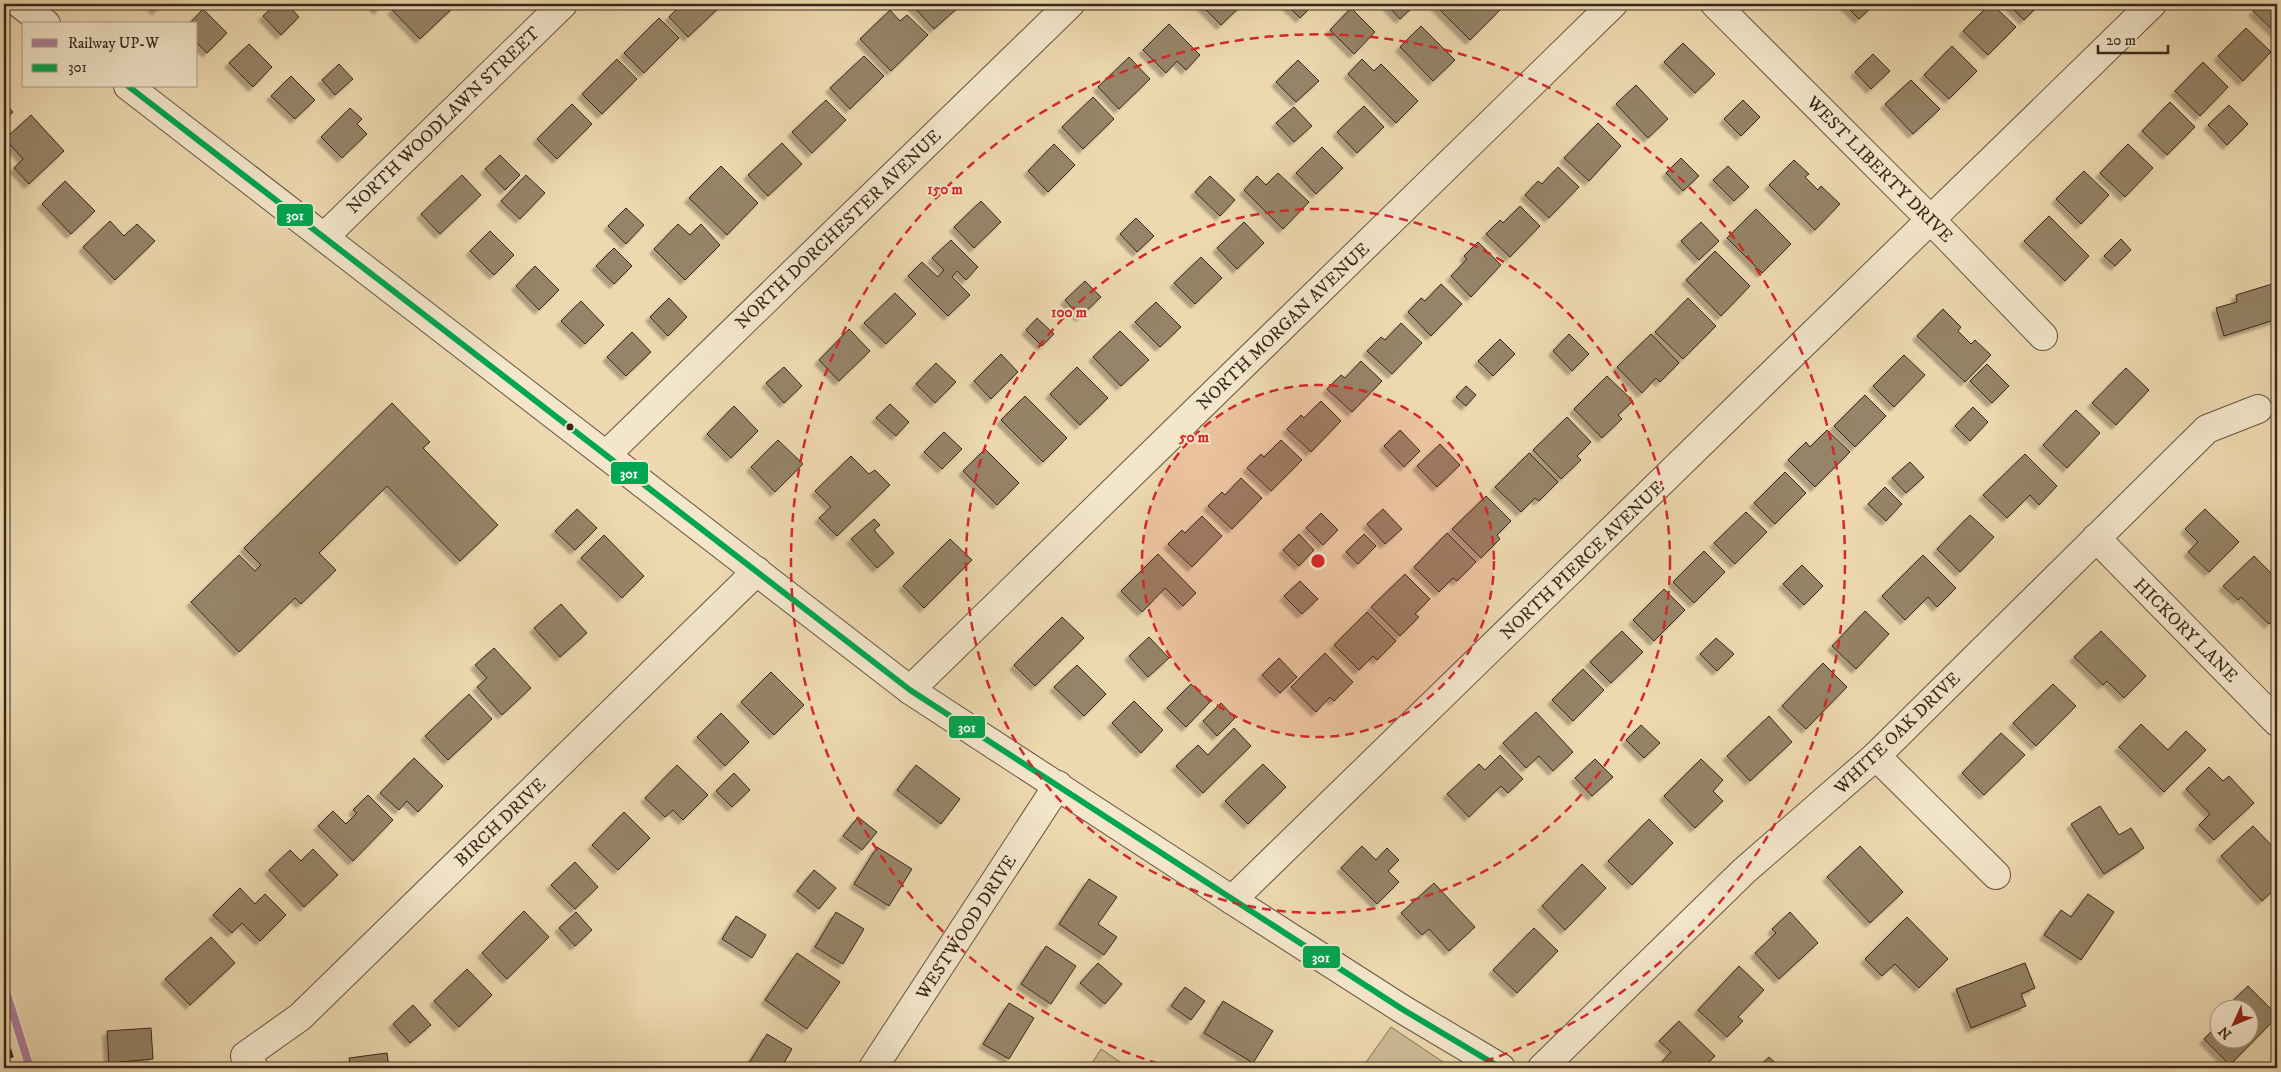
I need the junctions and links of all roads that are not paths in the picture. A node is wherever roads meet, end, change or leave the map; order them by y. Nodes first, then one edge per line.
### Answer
1 (563, 4) edge
2 (1070, 4) edge
3 (1613, 4) edge
4 (1716, 4) edge
5 (2152, 4) edge
6 (131, 88) edge
7 (1931, 220) junction
8 (324, 237) junction
9 (2043, 336) dead end
10 (2258, 410) dead end
11 (606, 455) junction
12 (2096, 538) junction
13 (757, 571) junction
14 (910, 690) junction
15 (2277, 722) edge
16 (1876, 756) junction
17 (1058, 785) junction
18 (1996, 876) dead end
19 (1232, 900) junction
20 (254, 1067) edge
21 (873, 1068) edge
22 (1501, 1068) edge
23 (1542, 1068) edge

1 - 8 street, NORTH WOODLAWN STREET
2 - 11 street, NORTH DORCHESTER AVENUE
3 - 14 street, NORTH MORGAN AVENUE
4 - 7 street, WEST LIBERTY DRIVE
5 - 7 street, NORTH PIERCE AVENUE
6 - 8 street
7 - 9 street, WEST LIBERTY DRIVE
7 - 19 street, NORTH PIERCE AVENUE
8 - 11 street
10 - 12 street, WHITE OAK DRIVE
11 - 13 street
12 - 15 street, HICKORY LANE
12 - 16 street, WHITE OAK DRIVE
13 - 14 street
13 - 20 street, BIRCH DRIVE
14 - 17 street
16 - 18 street
16 - 23 street, WHITE OAK DRIVE
17 - 19 street
17 - 21 street, WESTWOOD DRIVE
19 - 22 street

